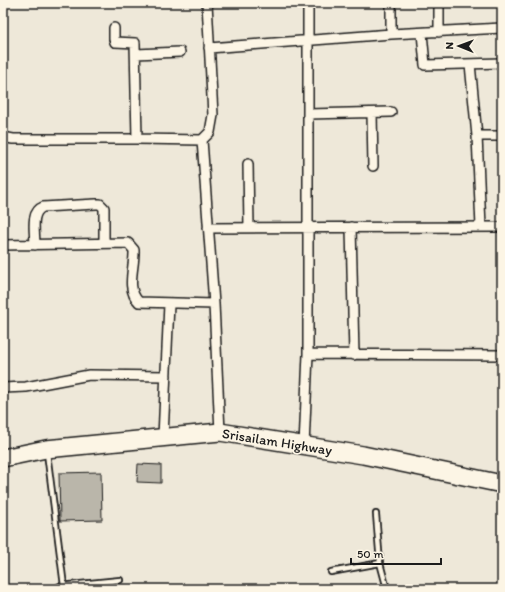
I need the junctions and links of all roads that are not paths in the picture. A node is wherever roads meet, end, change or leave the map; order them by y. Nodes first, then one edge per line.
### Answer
1 (207, 3) edge
2 (308, 3) edge
3 (391, 3) edge
4 (439, 3) edge
5 (114, 28) dead end
6 (502, 28) edge
7 (439, 32) junction
8 (422, 33) junction
9 (390, 34) junction
10 (308, 41) junction
11 (210, 48) junction
12 (180, 52) dead end
13 (136, 54) junction
14 (502, 63) edge
15 (470, 64) junction
16 (391, 112) dead end
17 (372, 113) junction
18 (308, 114) junction
19 (477, 136) junction
20 (502, 136) edge
21 (3, 137) edge
22 (137, 139) junction
23 (202, 140) junction
24 (248, 164) dead end
25 (373, 166) dead end
26 (307, 227) junction
27 (351, 227) junction
28 (481, 227) junction
29 (502, 227) edge
30 (208, 228) junction
31 (249, 228) junction
32 (104, 243) junction
33 (35, 244) junction
34 (3, 245) edge
35 (169, 304) junction
36 (214, 304) junction
37 (308, 354) junction
38 (502, 355) edge
39 (354, 356) junction
40 (166, 376) junction
41 (3, 388) edge
42 (220, 432) junction
43 (162, 437) junction
44 (304, 446) junction
45 (46, 449) junction
46 (3, 458) edge
47 (502, 484) edge
48 (376, 514) dead end
49 (380, 563) junction
50 (332, 572) dead end
51 (120, 580) dead end
52 (64, 586) junction
53 (55, 589) edge
54 (387, 589) edge

1 - 11 street
2 - 10 street
3 - 9 street
4 - 7 street
5 - 13 street
6 - 7 street
7 - 8 street
8 - 9 street
8 - 15 street
9 - 10 street
10 - 11 street
10 - 18 street
11 - 23 street
12 - 13 street
13 - 22 street
14 - 15 street
15 - 19 street
16 - 17 street
17 - 18 street
17 - 25 street
18 - 26 street
19 - 20 street
19 - 28 street
21 - 22 street
22 - 23 street
23 - 30 street
24 - 31 street
26 - 27 street
26 - 31 street
26 - 37 street
27 - 28 street
27 - 39 street
28 - 29 street
30 - 31 street
30 - 36 street
32 - 33 street
32 - 33 street
32 - 35 street
33 - 34 street
35 - 36 street
35 - 40 street
36 - 42 street
37 - 39 street
37 - 44 street
38 - 39 street
40 - 41 street
40 - 43 street
42 - 43 highway, Srisailam Highway
42 - 44 highway, Srisailam Highway
43 - 45 highway, Srisailam Highway
44 - 47 highway, Srisailam Highway
45 - 46 highway, Srisailam Highway
45 - 52 lane
48 - 49 lane
49 - 50 lane
49 - 54 lane
51 - 52 lane
52 - 53 lane

